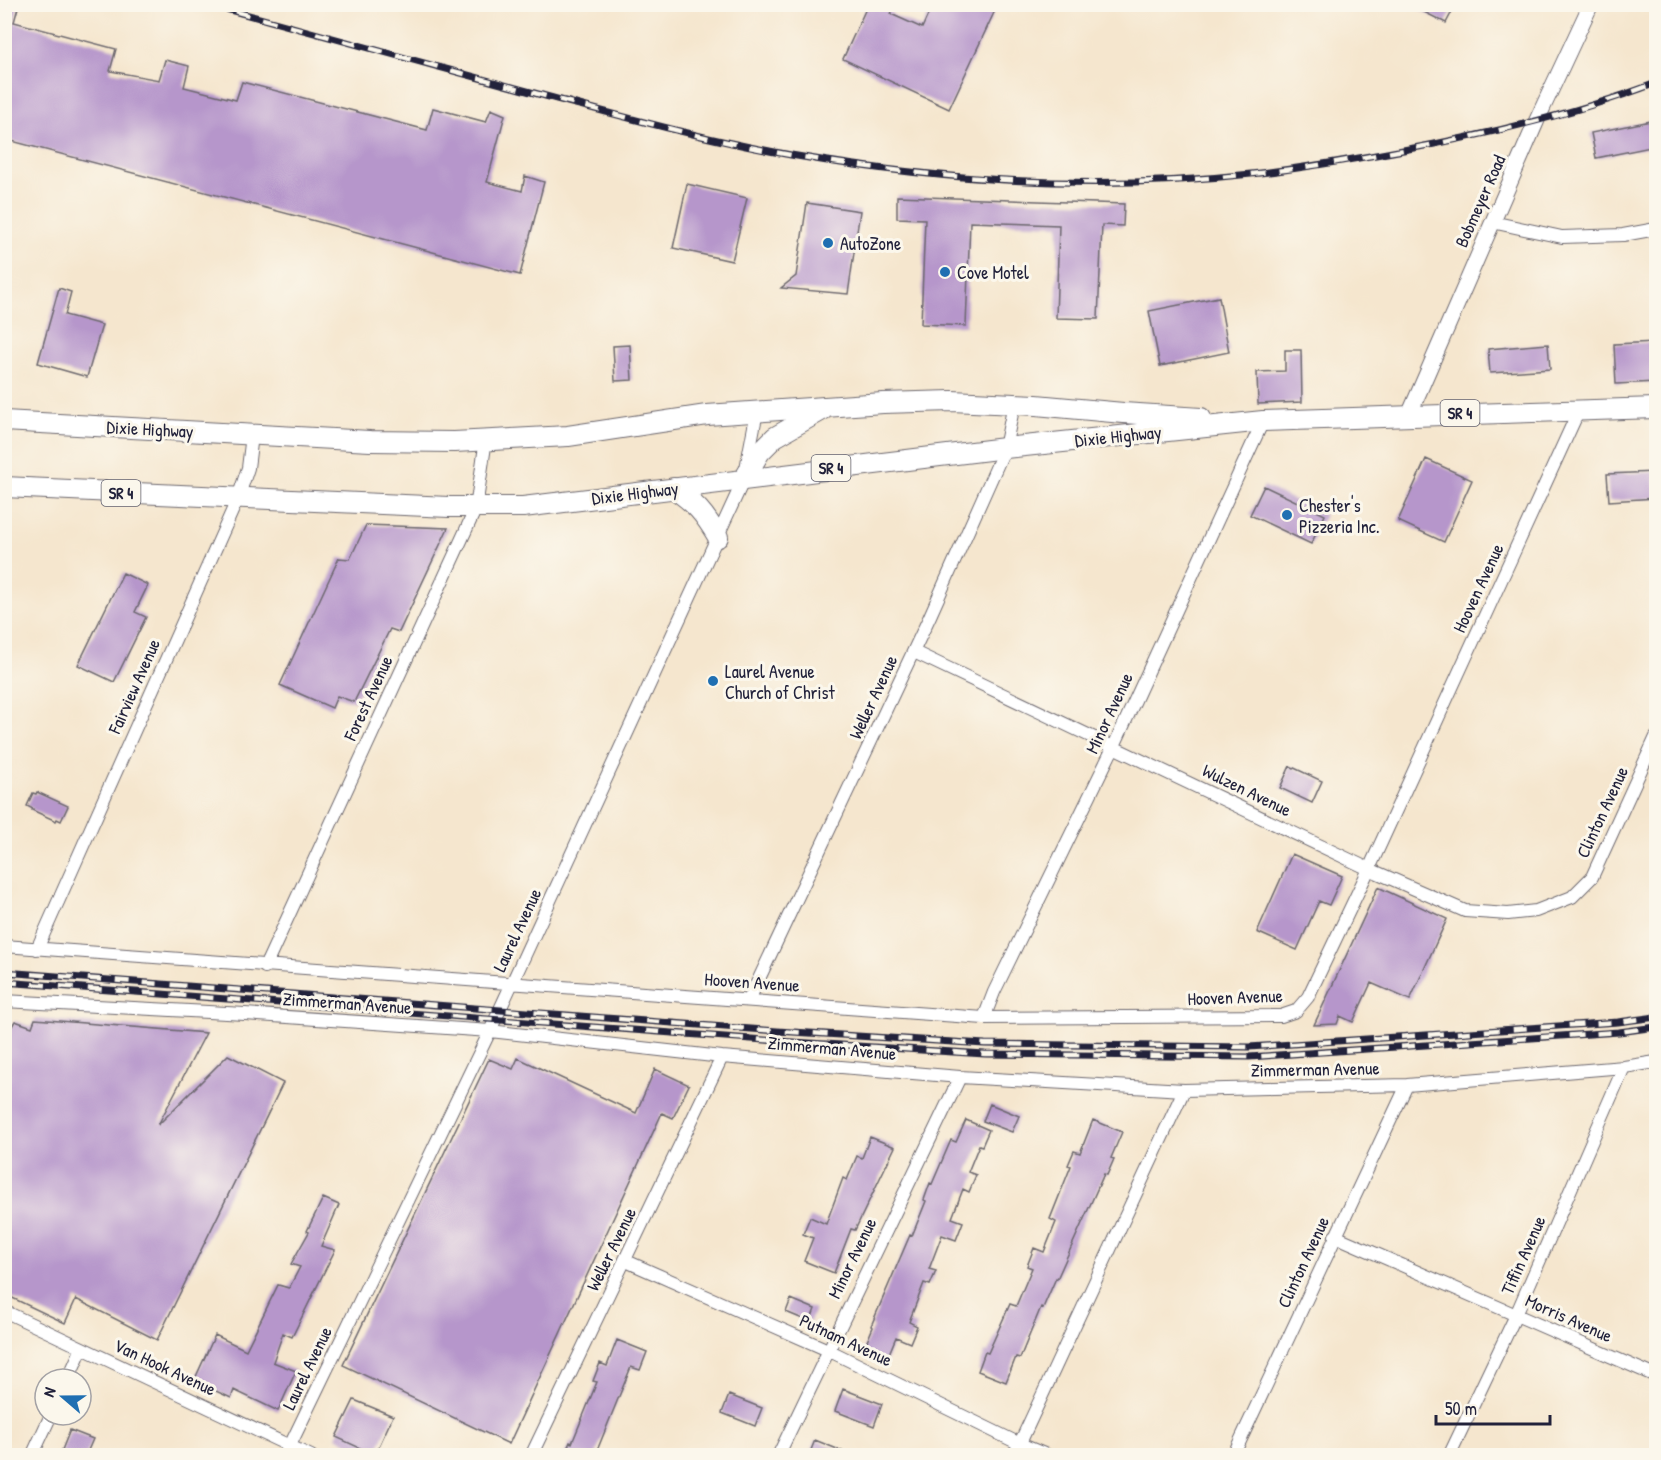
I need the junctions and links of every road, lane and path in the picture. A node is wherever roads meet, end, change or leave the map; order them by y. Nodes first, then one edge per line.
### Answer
1 (1591, 4) edge
2 (1492, 222) junction
3 (1656, 229) edge
4 (1014, 404) junction
5 (827, 407) junction
6 (1656, 408) edge
7 (1579, 410) junction
8 (756, 411) junction
9 (1409, 415) junction
10 (4, 421) edge
11 (1263, 421) junction
12 (252, 435) junction
13 (486, 439) junction
14 (1005, 447) junction
15 (744, 478) junction
16 (4, 488) edge
17 (673, 488) junction
18 (238, 498) junction
19 (476, 508) junction
20 (718, 537) junction
21 (914, 652) junction
22 (1656, 737) edge
23 (1114, 746) junction
24 (1369, 869) junction
25 (1572, 897) joint
26 (4, 946) edge
27 (37, 949) junction
28 (265, 966) junction
29 (512, 984) junction
30 (749, 1000) junction
31 (4, 1001) edge
32 (984, 1018) junction
33 (490, 1031) junction
34 (722, 1056) junction
35 (1656, 1062) edge
36 (1624, 1067) junction
37 (960, 1077) junction
38 (1407, 1085) junction
39 (1184, 1090) junction
40 (1335, 1236) junction
41 (626, 1261) junction
42 (4, 1311) edge
43 (1516, 1315) junction
44 (82, 1348) junction
45 (828, 1350) junction
46 (73, 1367) edge
47 (1656, 1376) edge
48 (45, 1427) edge
49 (1017, 1450) edge
50 (288, 1451) edge
51 (32, 1455) edge
52 (311, 1455) edge
53 (531, 1455) edge
54 (778, 1455) edge
55 (1049, 1455) edge
56 (1233, 1455) edge
57 (1449, 1455) edge

1 - 2 street, Bobmeyer Road
2 - 3 street
2 - 9 street, Bobmeyer Road
4 - 5 main road, Dixie Highway / SR 4
4 - 11 main road, Dixie Highway / SR 4
4 - 14 street, Weller Avenue
5 - 8 main road, Dixie Highway / SR 4
5 - 15 main road
6 - 7 main road, Dixie Highway / SR 4
7 - 9 main road, Dixie Highway / SR 4
7 - 24 street, Hooven Avenue
8 - 13 main road, Dixie Highway / SR 4
8 - 15 street, Laurel Avenue
9 - 11 main road, Dixie Highway / SR 4
10 - 12 main road, Dixie Highway / SR 4
11 - 14 main road, Dixie Highway / SR 4
11 - 23 street, Minor Avenue
12 - 13 main road, Dixie Highway / SR 4
12 - 18 street, Fairview Avenue
13 - 19 street, Forest Avenue
14 - 15 main road, Dixie Highway / SR 4
14 - 21 street, Weller Avenue
15 - 17 main road, Dixie Highway / SR 4
15 - 20 street, Laurel Avenue
16 - 18 main road, Dixie Highway / SR 4
17 - 19 main road, Dixie Highway / SR 4
17 - 20 main road
18 - 19 main road, Dixie Highway / SR 4
18 - 27 street, Fairview Avenue
19 - 28 street, Forest Avenue
20 - 29 street, Laurel Avenue
21 - 23 street, Wulzen Avenue
21 - 30 street, Weller Avenue
22 - 25 street, Clinton Avenue
23 - 24 street, Wulzen Avenue
23 - 32 street, Minor Avenue
24 - 25 street, Wulzen Avenue
24 - 32 street, Hooven Avenue
26 - 27 street, Zimmerman Avenue
27 - 28 street, Zimmerman Avenue
28 - 29 street, Zimmerman Avenue
29 - 30 street, Hooven Avenue
29 - 33 street, Laurel Avenue
30 - 32 street, Hooven Avenue
31 - 33 street, Zimmerman Avenue
33 - 34 street, Zimmerman Avenue
33 - 50 street, Laurel Avenue
34 - 37 street, Zimmerman Avenue
34 - 41 street, Weller Avenue
35 - 36 street, Zimmerman Avenue
36 - 38 street, Zimmerman Avenue
36 - 43 street, Tiffin Avenue
37 - 39 street, Zimmerman Avenue
37 - 45 street, Minor Avenue
38 - 39 street, Zimmerman Avenue
38 - 40 street, Clinton Avenue
39 - 49 street
40 - 43 street, Morris Avenue
40 - 56 street, Clinton Avenue
41 - 45 street, Putnam Avenue
41 - 53 street, Weller Avenue
42 - 44 street, Van Hook Avenue
43 - 47 street, Morris Avenue
43 - 57 street, Tiffin Avenue
44 - 46 street
44 - 50 street, Van Hook Avenue
45 - 49 street, Putnam Avenue
45 - 54 street, Minor Avenue
48 - 51 street
49 - 55 street, Putnam Avenue
50 - 52 street, Van Hook Avenue

